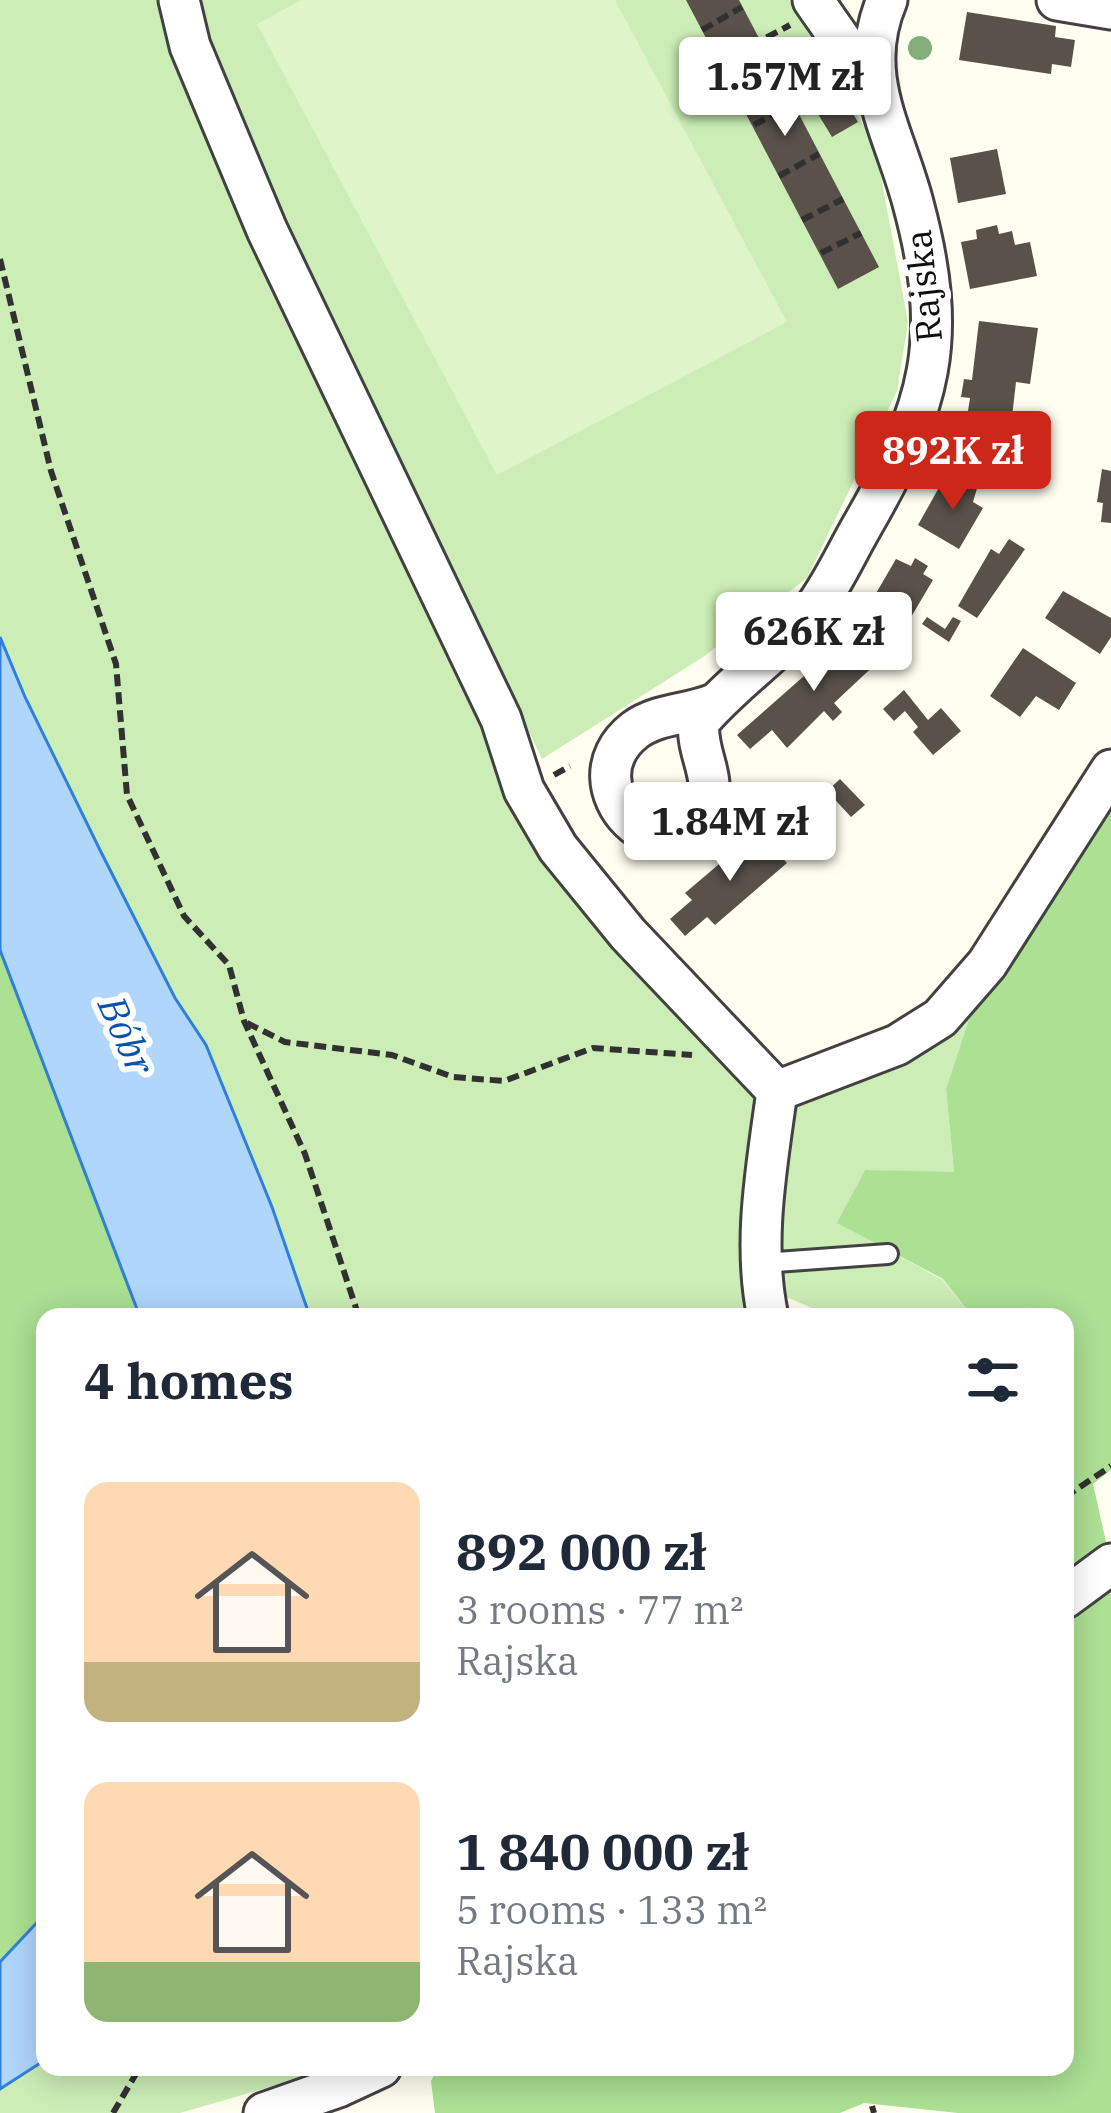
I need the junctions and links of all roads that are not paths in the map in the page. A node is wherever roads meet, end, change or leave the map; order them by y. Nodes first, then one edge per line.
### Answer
1 (179, 0) edge
2 (813, 0) edge
3 (887, 0) edge
4 (1058, 0) edge
5 (1111, 9) edge
6 (875, 90) junction
7 (714, 704) dead end
8 (1111, 770) edge
9 (777, 1091) junction
10 (888, 1254) dead end
11 (762, 1263) junction
12 (767, 1308) edge
13 (1111, 1564) edge
14 (1074, 1591) edge
15 (362, 2076) edge
16 (263, 2113) edge

1 - 9 street
2 - 6 street, Rajska
3 - 6 street, Rajska
4 - 5 street
6 - 7 street, Rajska
8 - 9 street
9 - 11 street
10 - 11 lane
11 - 12 street
13 - 14 street
15 - 16 street

